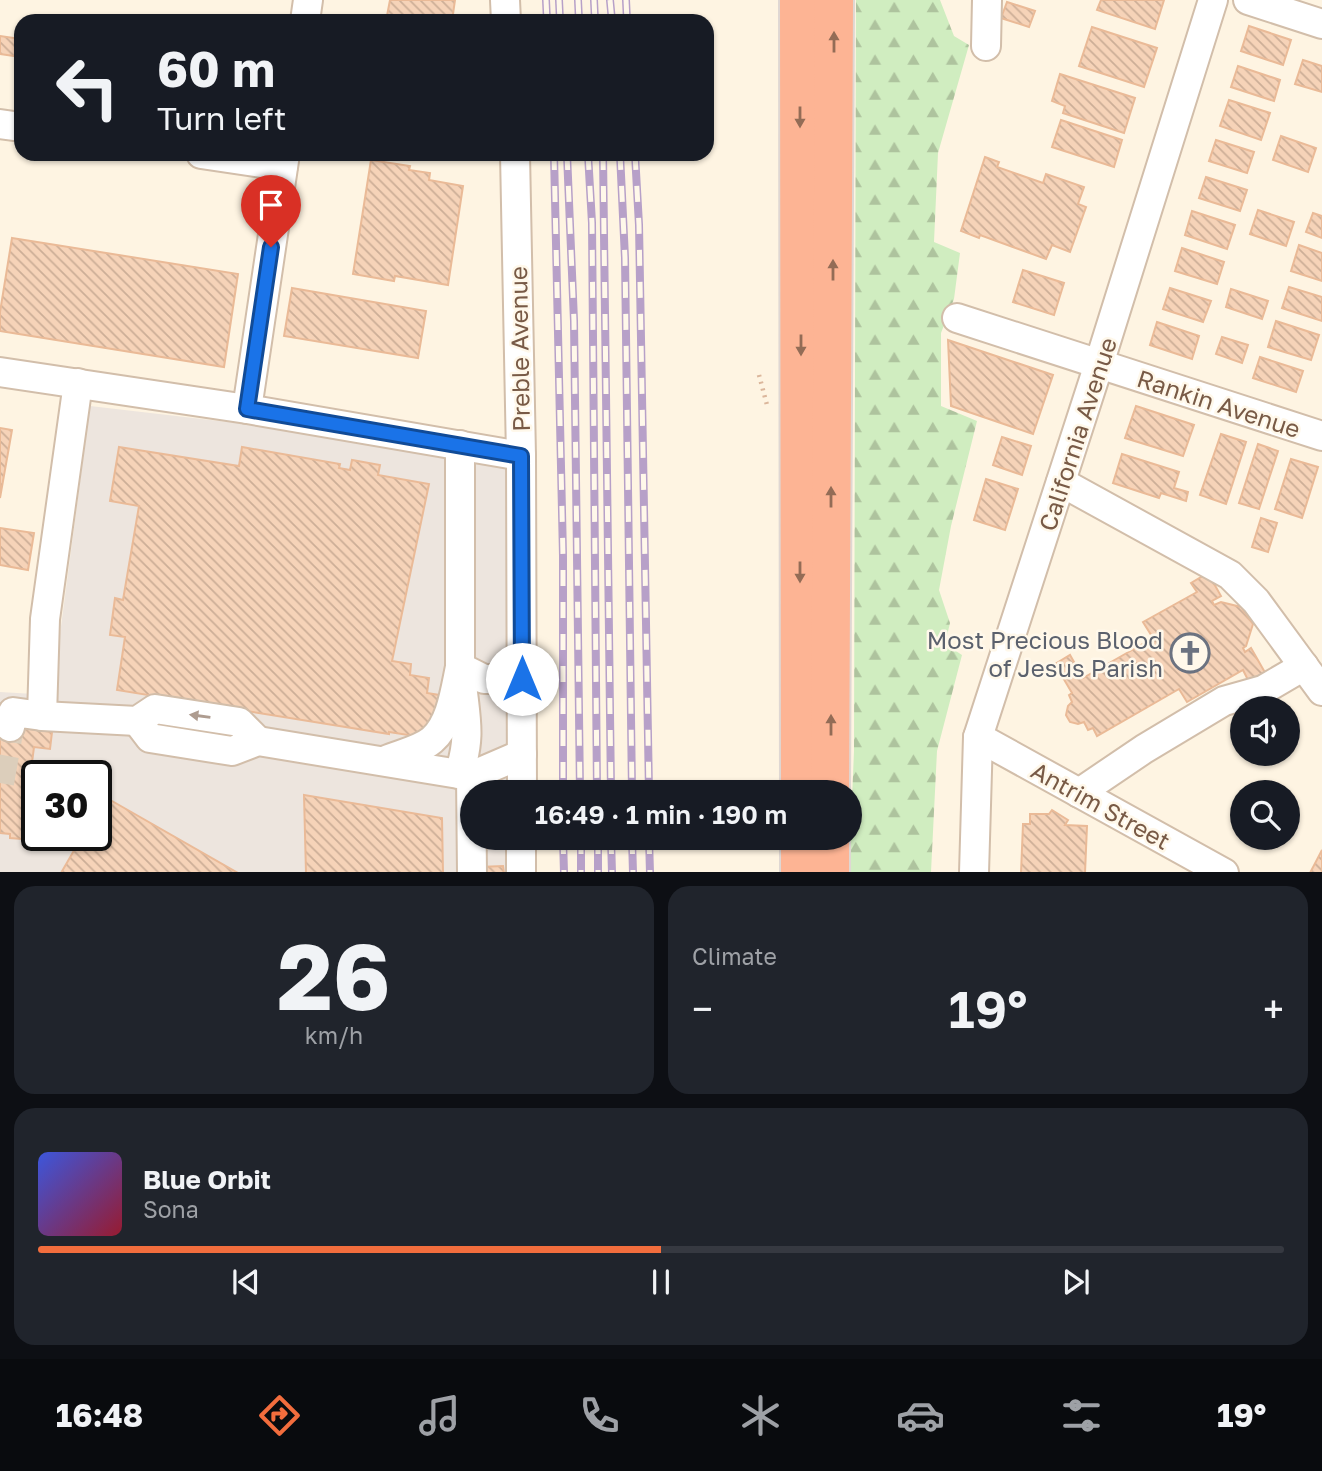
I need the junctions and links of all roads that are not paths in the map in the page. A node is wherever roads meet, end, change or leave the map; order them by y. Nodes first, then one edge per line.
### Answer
1 (799, 0) edge
2 (834, 0) edge
3 (987, 0) edge
4 (1213, 0) edge
5 (1248, 0) edge
6 (1322, 24) edge
7 (986, 46) dead end
8 (284, 161) edge
9 (514, 161) edge
10 (957, 318) dead end
11 (1099, 364) junction
12 (0, 372) edge
13 (78, 383) junction
14 (247, 409) junction
15 (1320, 427) edge
16 (460, 445) junction
17 (521, 456) junction
18 (1061, 482) junction
19 (1304, 666) junction
20 (460, 667) junction
21 (522, 679) junction
22 (1322, 691) edge
23 (42, 716) junction
24 (10, 727) dead end
25 (978, 737) junction
26 (522, 754) junction
27 (382, 761) junction
28 (465, 775) junction
29 (522, 780) edge
30 (800, 780) edge
31 (830, 780) edge
32 (1079, 793) junction
33 (521, 850) edge
34 (800, 850) edge
35 (830, 850) edge
36 (472, 872) edge
37 (521, 872) edge
38 (800, 872) edge
39 (830, 872) edge
40 (974, 872) edge
41 (1222, 872) edge

1 -> 30 highway
31 -> 2 highway
3 - 7 street
4 - 11 street, California Avenue
5 - 6 street
8 - 14 street
9 - 17 street, Preble Avenue
10 - 11 street, Rankin Avenue
11 - 15 street, Rankin Avenue
11 - 18 street, California Avenue
12 - 13 street
13 - 14 street
13 - 23 street
14 - 16 street
16 - 17 street
16 - 20 street
17 - 21 street, Preble Avenue
18 - 19 street
18 - 25 street, California Avenue
19 - 22 street
19 - 32 street
20 - 21 street
20 - 27 street
20 - 28 street
21 - 26 street, Preble Avenue
23 - 24 street
23 - 27 street
25 - 32 street, Antrim Street
25 - 40 street, California Avenue
26 - 28 street
26 - 29 street, Preble Avenue
27 - 28 street
28 - 36 street
32 - 41 street, Antrim Street
33 - 37 street
34 - 38 highway
35 - 39 highway

